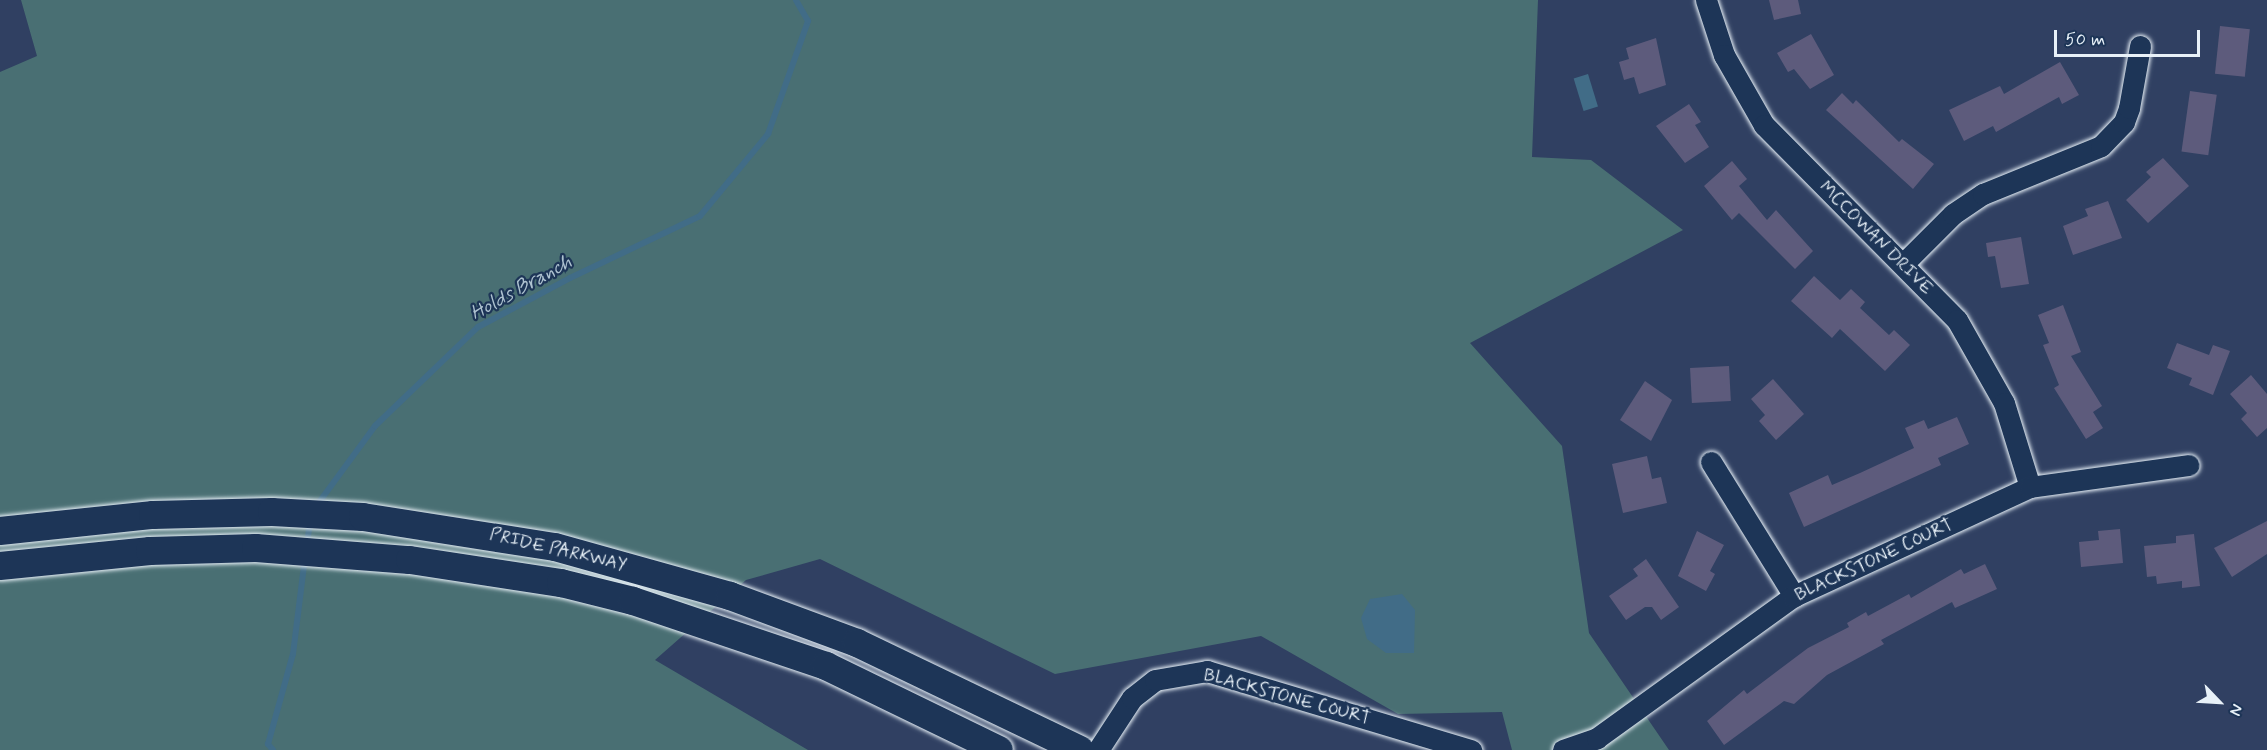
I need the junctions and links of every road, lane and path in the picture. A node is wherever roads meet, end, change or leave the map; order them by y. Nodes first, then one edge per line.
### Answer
1 (1706, 0) edge
2 (2140, 46) dead end
3 (1904, 263) junction
4 (1712, 462) dead end
5 (2188, 465) dead end
6 (2030, 487) junction
7 (0, 531) edge
8 (0, 566) edge
9 (1794, 596) junction
10 (999, 750) edge
11 (1080, 750) edge
12 (1098, 750) edge
13 (1471, 750) edge
14 (1563, 750) edge

1 - 3 street, MCCOWAN DRIVE
2 - 3 street
3 - 6 street, MCCOWAN DRIVE
4 - 9 street
5 - 6 street, BLACKSTONE COURT
6 - 9 street, BLACKSTONE COURT
7 - 11 main road, PRIDE PARKWAY
8 - 10 main road, PRIDE PARKWAY
9 - 14 street, BLACKSTONE COURT
12 - 13 street, BLACKSTONE COURT

